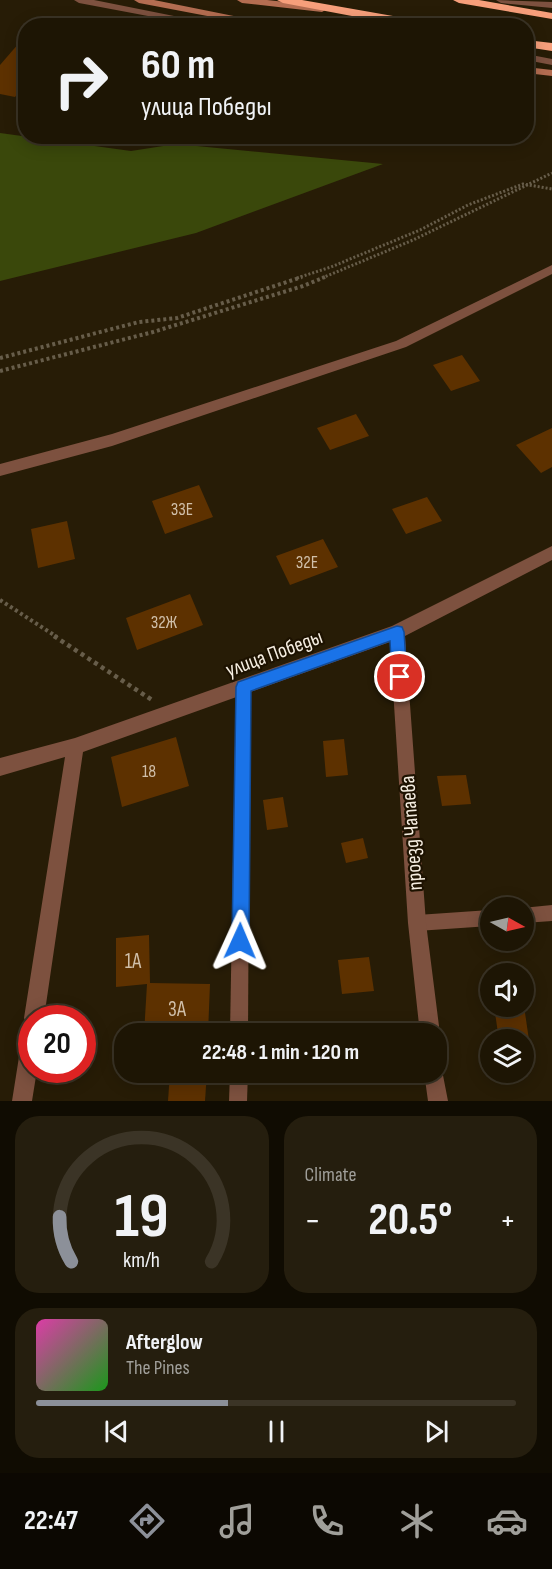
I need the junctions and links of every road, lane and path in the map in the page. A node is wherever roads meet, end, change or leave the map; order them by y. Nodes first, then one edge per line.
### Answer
1 (79, 0) edge
2 (139, 0) edge
3 (242, 0) edge
4 (283, 0) edge
5 (459, 0) edge
6 (501, 0) edge
7 (552, 5) edge
8 (346, 12) junction
9 (552, 16) edge
10 (376, 17) junction
11 (176, 18) edge
12 (235, 18) edge
13 (380, 18) edge
14 (382, 18) edge
15 (534, 44) edge
16 (552, 47) edge
17 (534, 59) edge
18 (552, 62) edge
19 (534, 71) edge
20 (552, 73) edge
21 (552, 174) edge
22 (533, 184) junction
23 (552, 189) edge
24 (552, 268) edge
25 (0, 358) edge
26 (0, 371) edge
27 (0, 470) edge
28 (552, 553) edge
29 (0, 600) edge
30 (397, 632) junction
31 (243, 687) junction
32 (170, 712) junction
33 (75, 746) junction
34 (0, 767) edge
35 (552, 913) edge
36 (534, 914) edge
37 (480, 919) edge
38 (417, 923) junction
39 (36, 1005) edge
40 (239, 1023) edge
41 (429, 1023) edge
42 (25, 1083) edge
43 (239, 1083) edge
44 (436, 1083) edge
45 (22, 1101) edge
46 (238, 1101) edge
47 (438, 1101) edge

1 - 11 street
2 - 12 main road
3 - 8 main road
4 - 8 highway
5 - 9 highway
6 - 7 street
8 - 10 highway
10 - 13 street
10 - 14 highway
15 - 16 highway
17 - 18 street
19 - 20 main road
21 - 22 path
22 - 23 path
22 - 25 path
22 - 26 path
24 - 27 street
28 - 30 street, улица Победы
29 - 32 path
30 - 31 street, улица Победы
30 - 38 street, проезд Чапаева
31 - 32 street, улица Победы
31 - 40 lane
32 - 33 street, улица Победы
33 - 34 street, улица Победы
33 - 39 street
35 - 36 lane
37 - 38 lane
38 - 41 street, проезд Чапаева
42 - 45 street
43 - 46 lane
44 - 47 street

